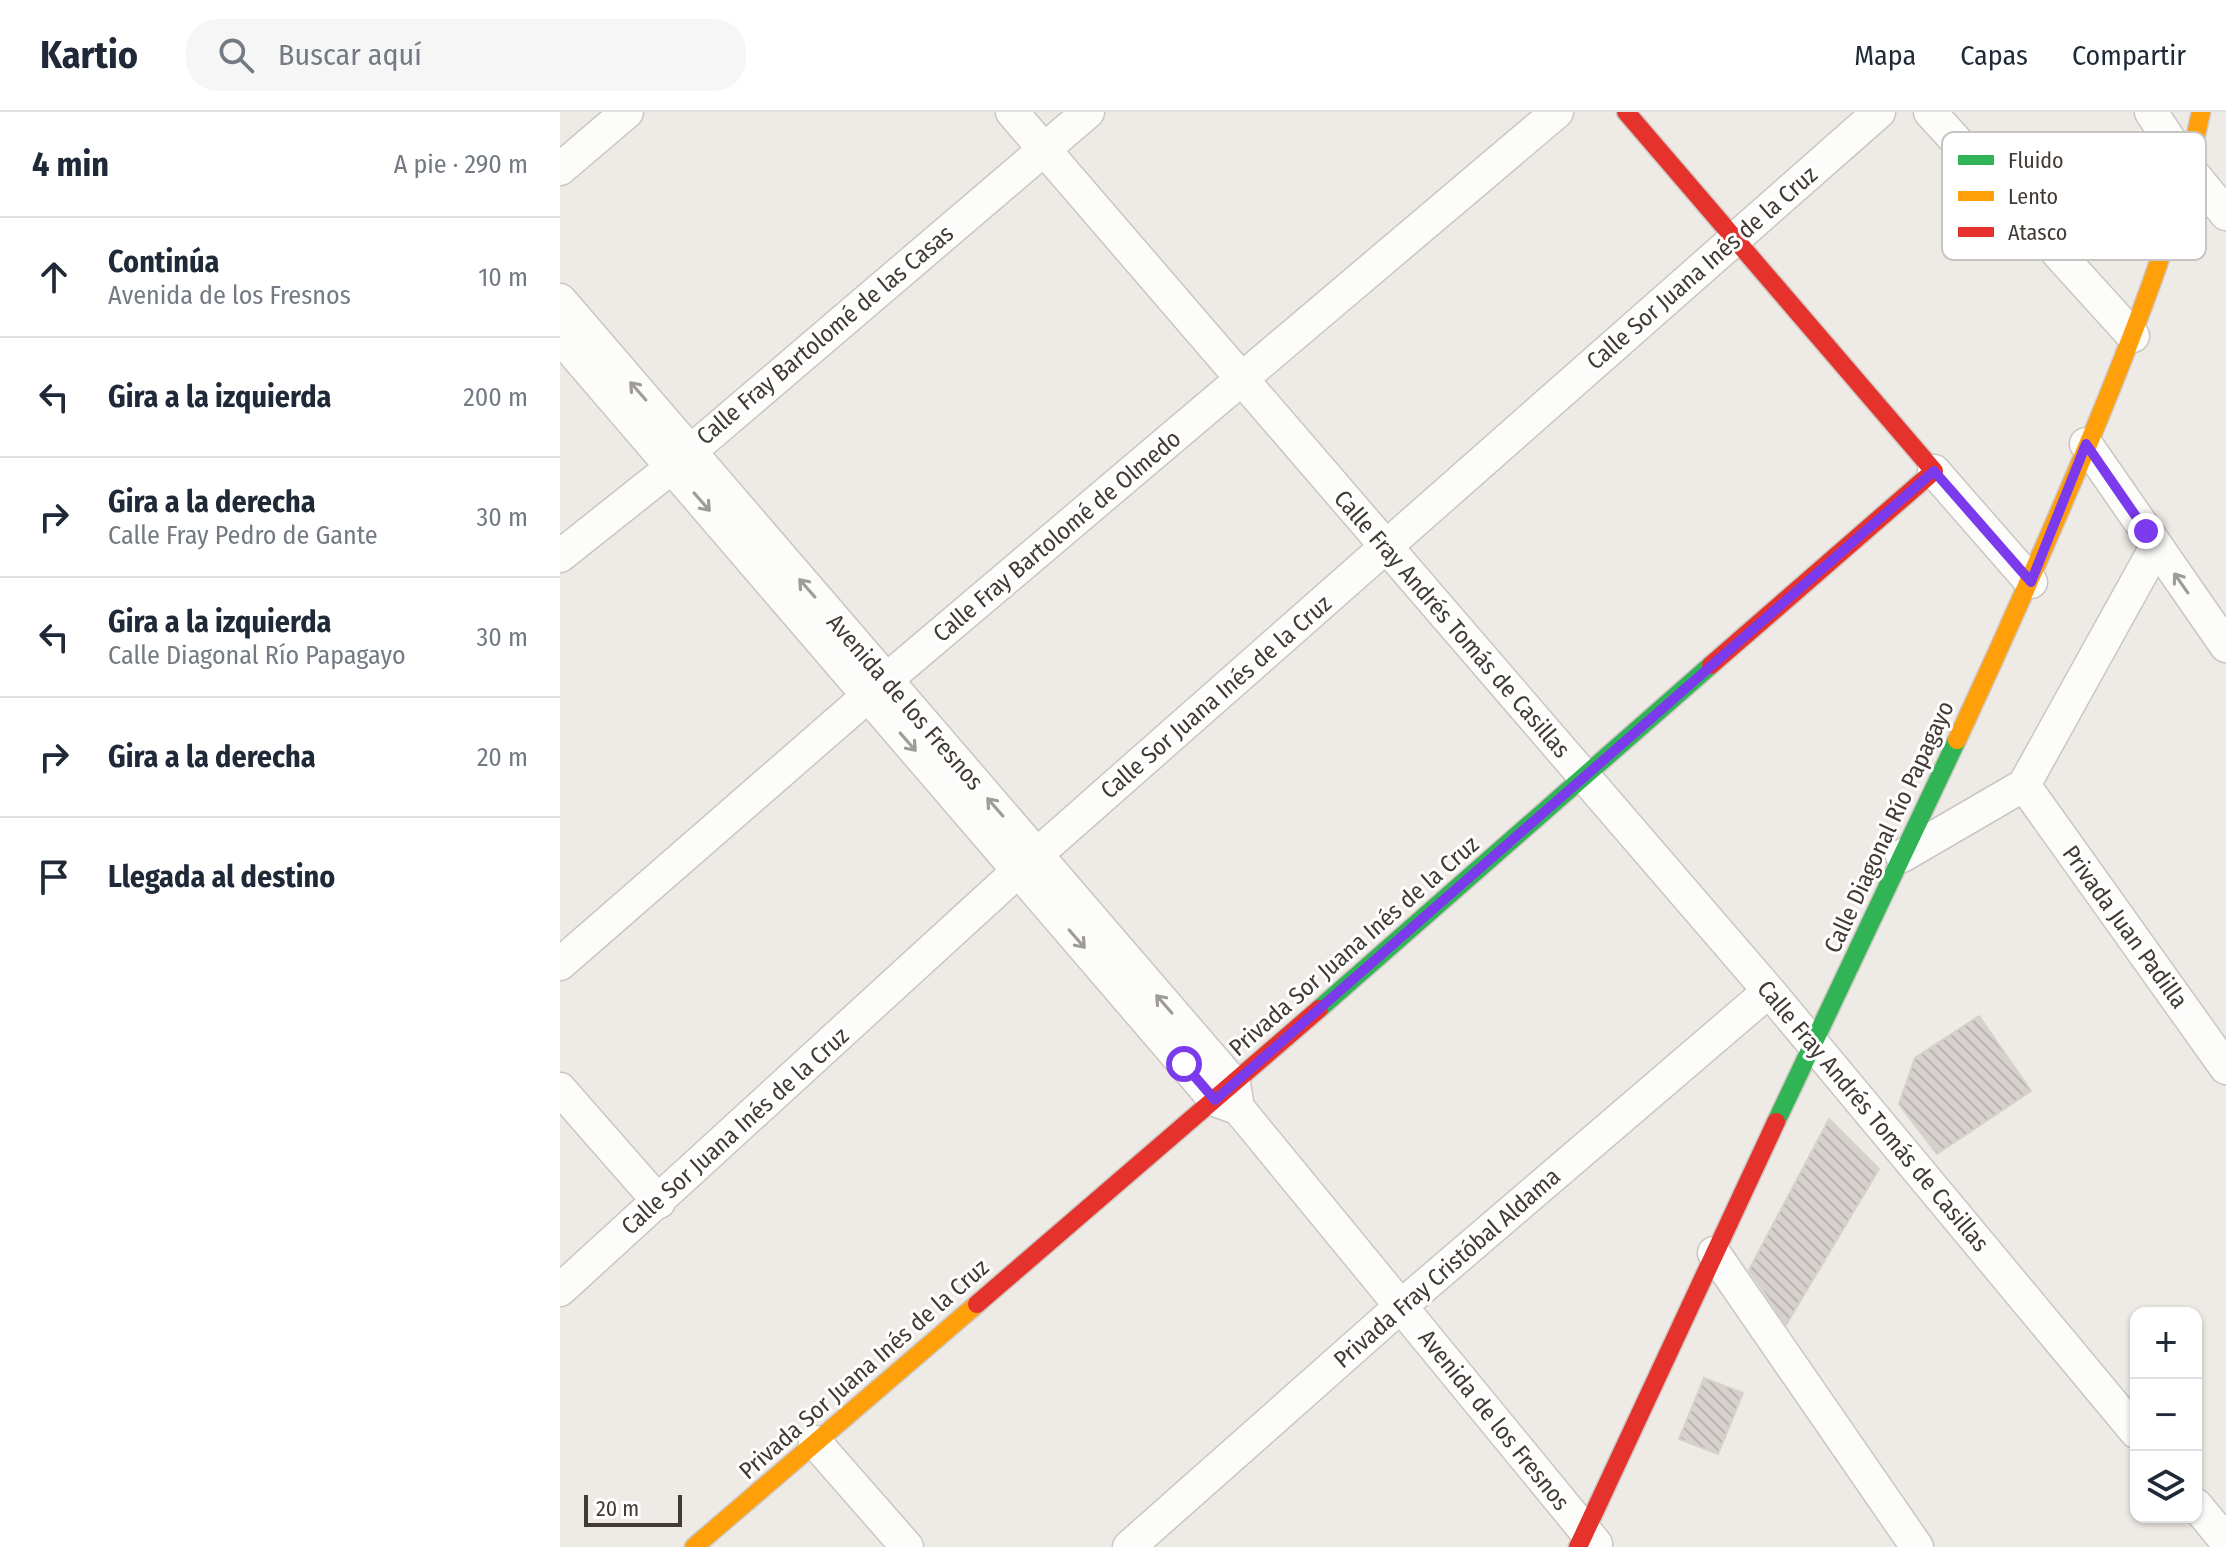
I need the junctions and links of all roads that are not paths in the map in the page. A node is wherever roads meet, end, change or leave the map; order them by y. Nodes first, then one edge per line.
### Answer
1 (627, 112) edge
2 (1012, 112) edge
3 (1088, 112) edge
4 (1557, 112) edge
5 (1626, 112) edge
6 (1879, 112) edge
7 (1930, 112) edge
8 (2151, 112) edge
9 (2201, 112) edge
10 (1948, 132) edge
11 (2164, 132) edge
12 (2197, 132) edge
13 (1044, 150) junction
14 (560, 169) edge
15 (2206, 190) edge
16 (2226, 214) edge
17 (1735, 239) junction
18 (2064, 260) edge
19 (2158, 260) edge
20 (560, 300) edge
21 (2133, 336) junction
22 (560, 337) edge
23 (1242, 379) junction
24 (2086, 444) junction
25 (681, 459) junction
26 (1934, 471) junction
27 (1386, 547) junction
28 (2156, 547) junction
29 (560, 556) edge
30 (2031, 582) junction
31 (2226, 646) edge
32 (877, 688) junction
33 (1583, 776) junction
34 (2024, 785) junction
35 (1902, 856) junction
36 (1027, 863) junction
37 (560, 964) edge
38 (1769, 991) junction
39 (1813, 1044) junction
40 (2226, 1068) edge
41 (560, 1089) edge
42 (1229, 1097) junction
43 (659, 1202) junction
44 (1714, 1253) junction
45 (560, 1290) edge
46 (1401, 1306) junction
47 (2130, 1425) edge
48 (815, 1442) junction
49 (2202, 1512) edge
50 (1587, 1541) edge
51 (2226, 1541) edge
52 (694, 1547) edge
53 (907, 1547) edge
54 (1129, 1547) edge
55 (1917, 1547) edge

1 - 14 street
2 - 13 street, Calle Fray Andrés Tomás de Casillas
3 - 13 street, Calle Fray Bartolomé de las Casas
4 - 23 street, Calle Fray Bartolomé de Olmedo
5 - 17 street
6 - 17 street, Calle Sor Juana Inés de la Cruz
7 - 10 street
8 - 11 street
9 - 12 street, Calle Diagonal Río Papagayo
13 - 23 street, Calle Fray Andrés Tomás de Casillas
13 - 25 street, Calle Fray Bartolomé de las Casas
15 - 16 street
17 - 26 street
17 - 27 street, Calle Sor Juana Inés de la Cruz
18 - 21 street
19 - 21 street, Calle Diagonal Río Papagayo
25 -> 20 street, Avenida de los Fresnos
21 - 24 street, Calle Diagonal Río Papagayo
22 - 25 street, Avenida de los Fresnos
23 - 27 street, Calle Fray Andrés Tomás de Casillas
23 - 32 street, Calle Fray Bartolomé de Olmedo
24 - 28 street
24 - 30 street, Calle Diagonal Río Papagayo
25 - 29 street, Calle Fray Bartolomé de las Casas
25 - 32 street, Avenida de los Fresnos
26 - 30 street
26 - 33 street, Privada Sor Juana Inés de la Cruz
27 - 33 street, Calle Fray Andrés Tomás de Casillas
27 - 36 street, Calle Sor Juana Inés de la Cruz
31 -> 28 street
28 - 34 street
30 - 35 street, Calle Diagonal Río Papagayo
32 - 36 street, Avenida de los Fresnos
32 - 37 street, Calle Fray Bartolomé de Olmedo
33 - 38 street, Calle Fray Andrés Tomás de Casillas
33 - 42 street, Privada Sor Juana Inés de la Cruz
34 - 35 street
34 - 40 street, Privada Juan Padilla
35 - 39 street, Calle Diagonal Río Papagayo
36 - 42 street, Avenida de los Fresnos
36 - 43 street, Calle Sor Juana Inés de la Cruz
38 - 39 street, Calle Fray Andrés Tomás de Casillas
38 - 46 street, Privada Fray Cristóbal Aldama
39 - 44 street, Calle Diagonal Río Papagayo
39 - 47 street, Calle Fray Andrés Tomás de Casillas
41 - 43 street
42 - 46 street, Avenida de los Fresnos
42 - 48 street, Privada Sor Juana Inés de la Cruz
43 - 45 street, Calle Sor Juana Inés de la Cruz
44 - 50 street, Calle Diagonal Río Papagayo
44 - 55 street
46 - 50 street, Avenida de los Fresnos
46 - 54 street, Privada Fray Cristóbal Aldama
48 - 52 street, Privada Sor Juana Inés de la Cruz
48 - 53 street
49 - 51 street

